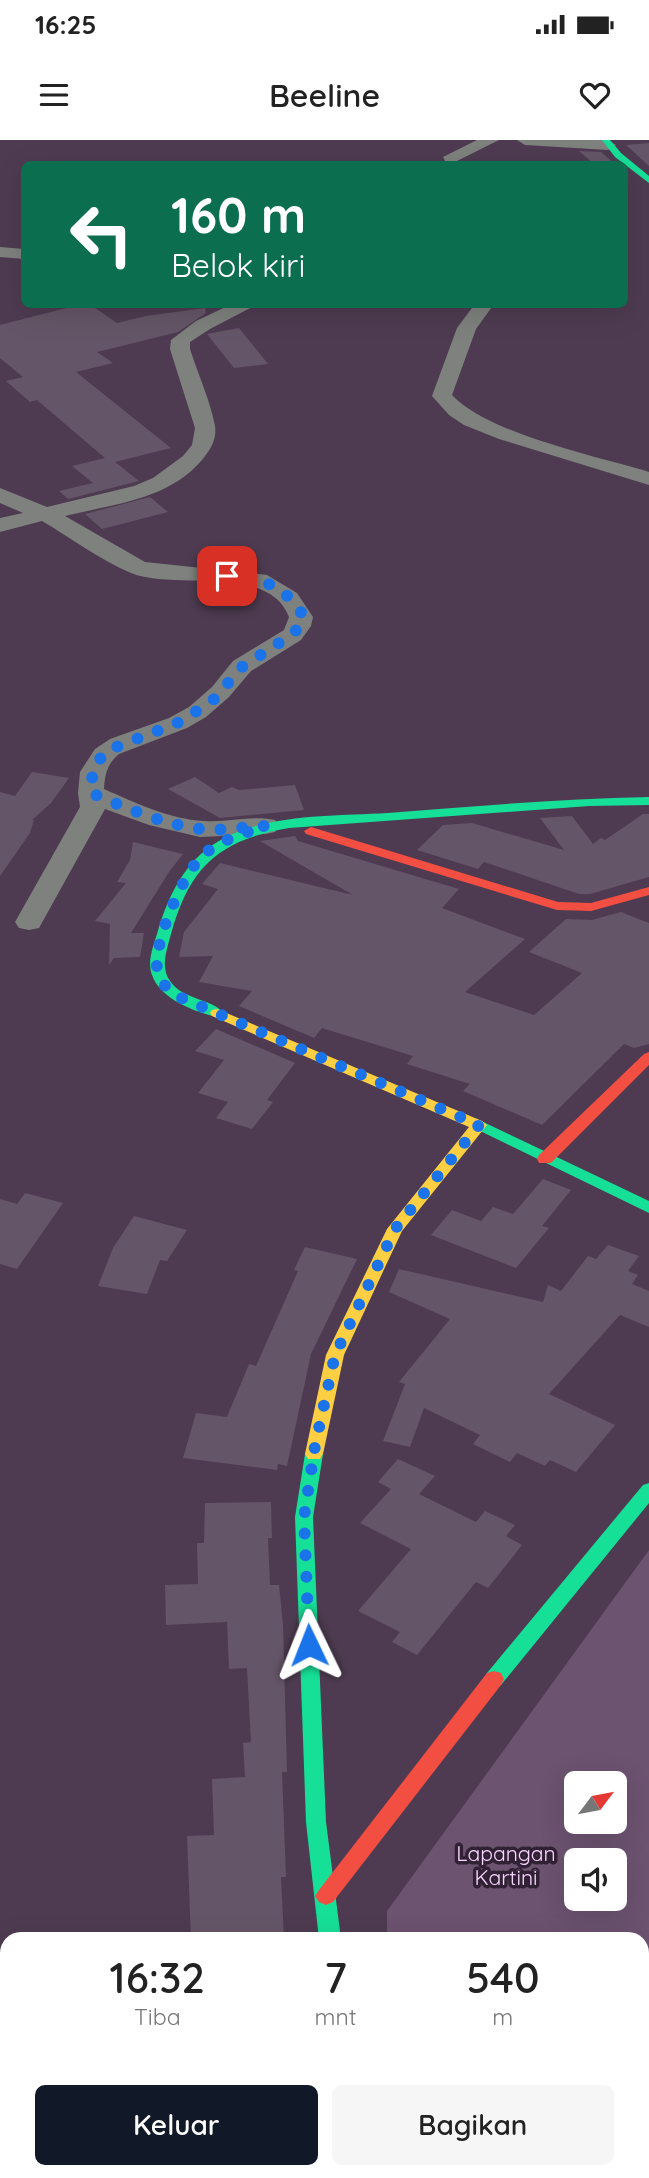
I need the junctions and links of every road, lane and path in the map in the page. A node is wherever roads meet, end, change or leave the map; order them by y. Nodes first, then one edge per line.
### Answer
1 (491, 140) edge
2 (525, 140) edge
3 (607, 142) edge
4 (458, 161) edge
5 (649, 180) edge
6 (0, 252) edge
7 (21, 254) edge
8 (240, 308) edge
9 (482, 308) edge
10 (649, 479) edge
11 (0, 495) edge
12 (47, 515) junction
13 (0, 525) edge
14 (91, 793) junction
15 (649, 801) edge
16 (277, 825) junction
17 (649, 891) edge
18 (29, 922) dead end
19 (649, 1057) edge
20 (479, 1125) junction
21 (545, 1159) junction
22 (649, 1208) edge
23 (649, 1490) edge
24 (326, 1896) junction
25 (329, 1932) edge

1 - 4 street
2 - 3 street
3 - 5 street
6 - 7 street
8 - 12 street
9 - 10 street
11 - 12 street
12 - 13 street
12 - 14 street
14 - 16 street
14 - 18 street
15 - 16 street
16 - 17 street
16 - 20 street
19 - 21 street
20 - 21 street
20 - 24 street
21 - 22 street
23 - 24 street
24 - 25 street

